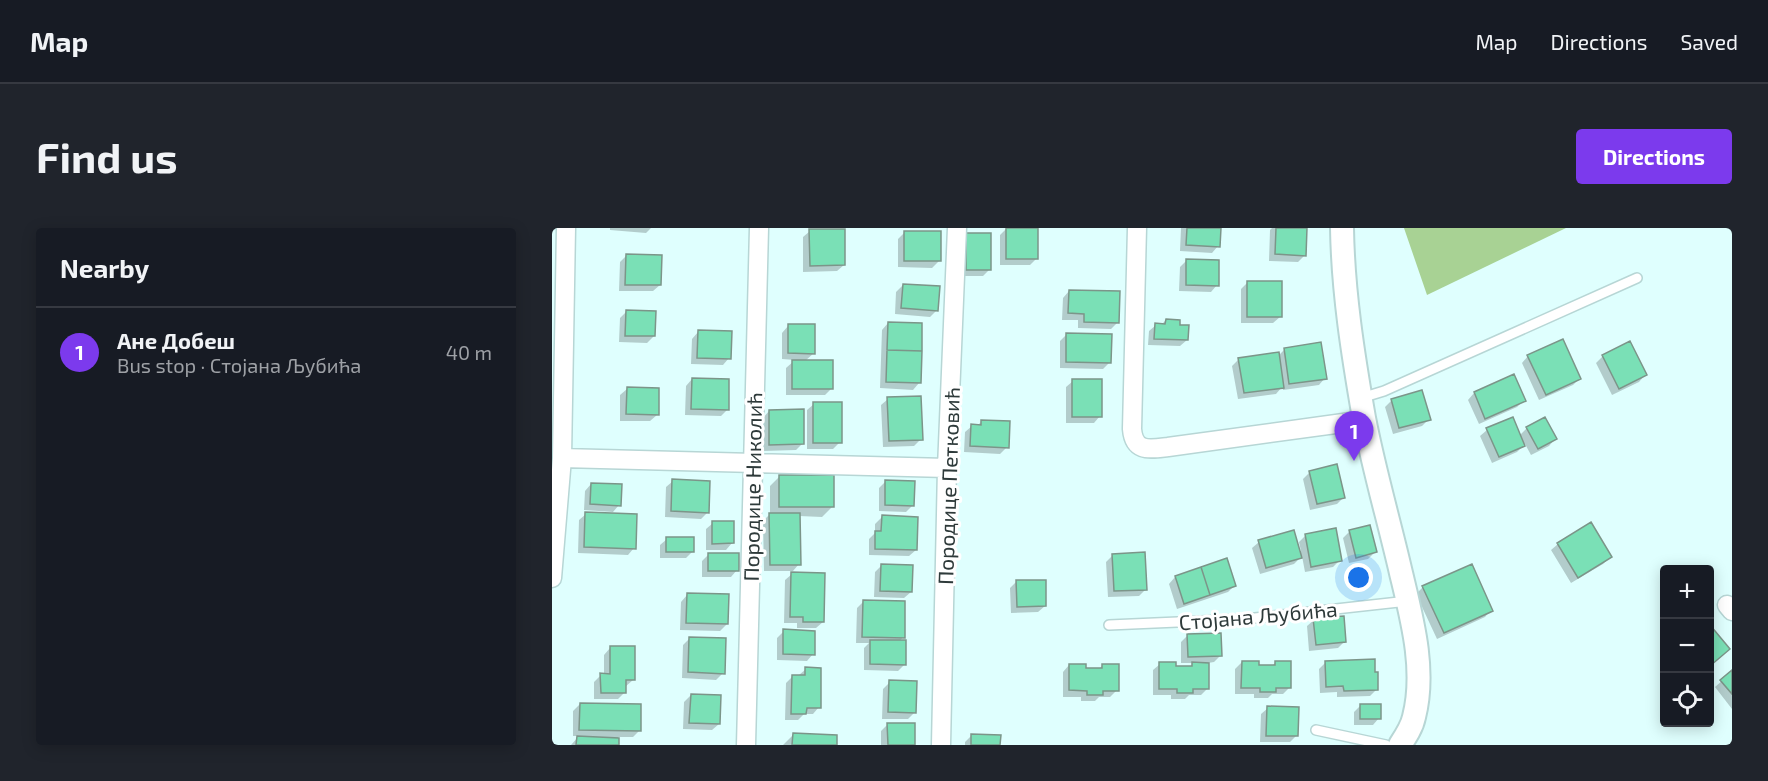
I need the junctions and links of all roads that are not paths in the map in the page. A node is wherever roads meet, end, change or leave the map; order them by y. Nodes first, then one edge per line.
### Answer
1 (566, 228) edge
2 (759, 228) edge
3 (957, 228) edge
4 (1137, 228) edge
5 (1342, 228) edge
6 (1637, 278) dead end
7 (1363, 409) junction
8 (557, 458) edge
9 (753, 464) junction
10 (947, 468) junction
11 (552, 578) edge
12 (1408, 601) junction
13 (1109, 625) dead end
14 (1316, 730) dead end
15 (746, 745) edge
16 (941, 745) edge
17 (1386, 745) edge
18 (1400, 745) edge

1 - 8 street
2 - 9 street, Породице Николић
3 - 10 street, Породице Петковић
4 - 7 street
5 - 7 street
6 - 7 lane
7 - 12 street
8 - 9 street
8 - 11 street
9 - 10 street
9 - 15 street, Породице Николић
10 - 16 street, Породице Петковић
12 - 13 lane, Стојана Љубића
12 - 18 street
14 - 17 lane

